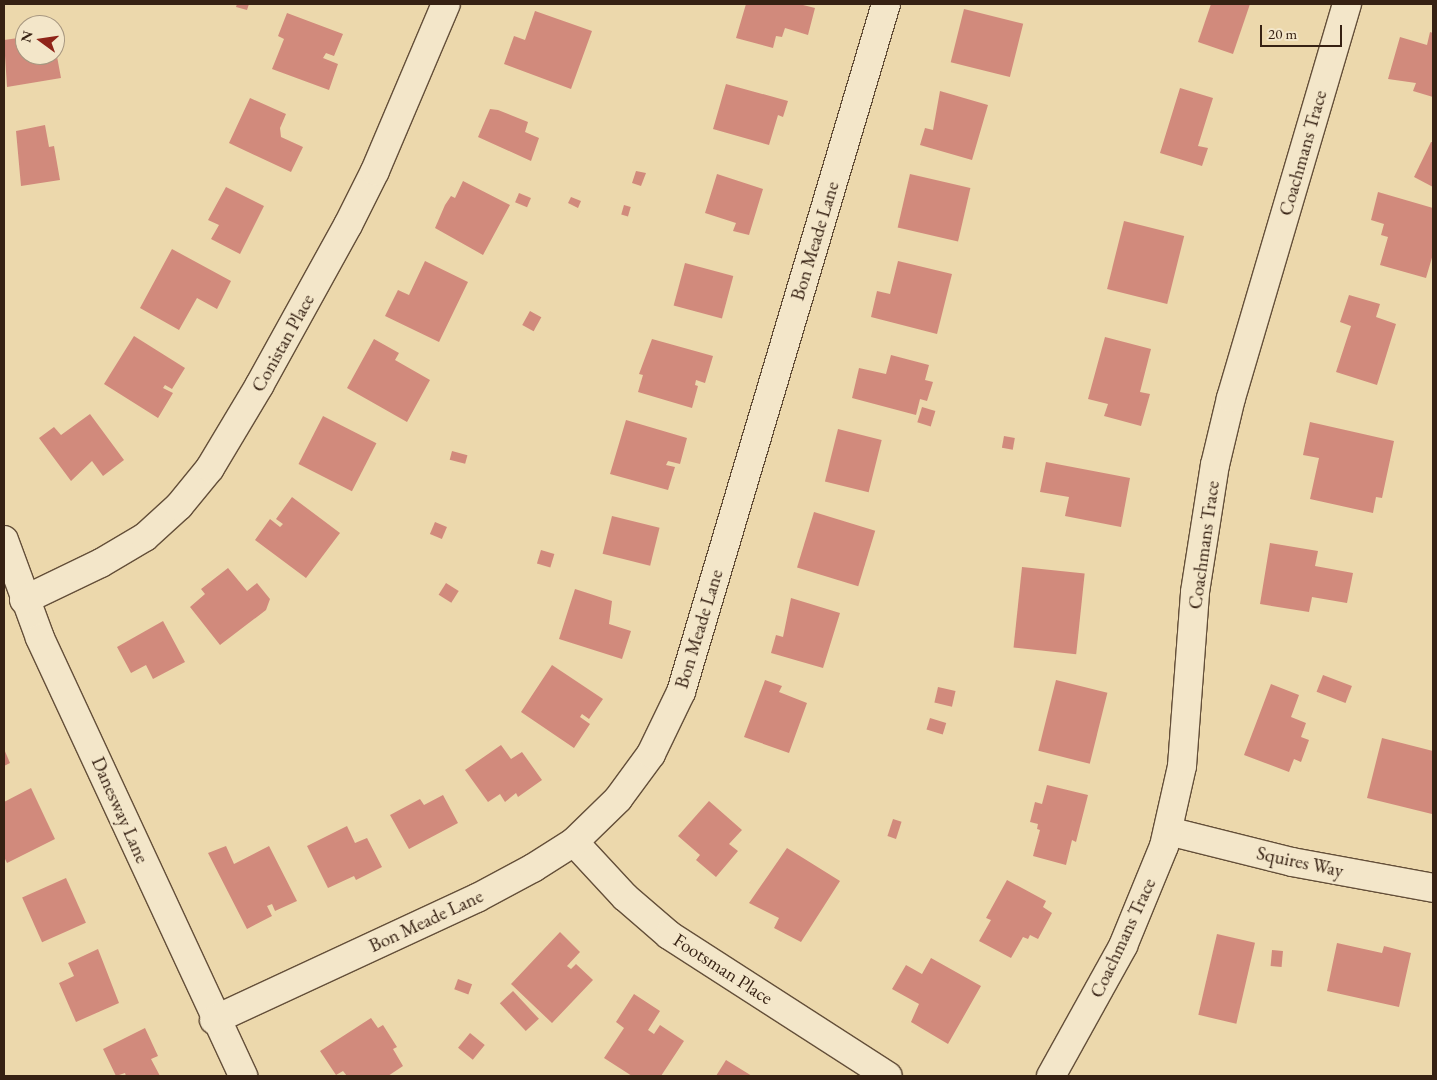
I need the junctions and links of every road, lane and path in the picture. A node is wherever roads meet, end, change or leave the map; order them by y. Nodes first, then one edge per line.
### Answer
1 (446, 4) edge
2 (886, 4) edge
3 (1347, 4) edge
4 (4, 540) edge
5 (24, 600) junction
6 (1168, 831) junction
7 (574, 842) junction
8 (1433, 888) edge
9 (214, 1020) junction
10 (243, 1076) edge
11 (888, 1076) edge
12 (1051, 1076) edge

1 - 5 street, Conistan Place
2 - 7 street, Bon Meade Lane
3 - 6 street, Coachmans Trace
4 - 5 street, Danesway Lane
5 - 9 street, Danesway Lane
6 - 8 street, Squires Way
6 - 12 street, Coachmans Trace
7 - 9 street, Bon Meade Lane
7 - 11 street, Footsman Place
9 - 10 street, Danesway Lane

